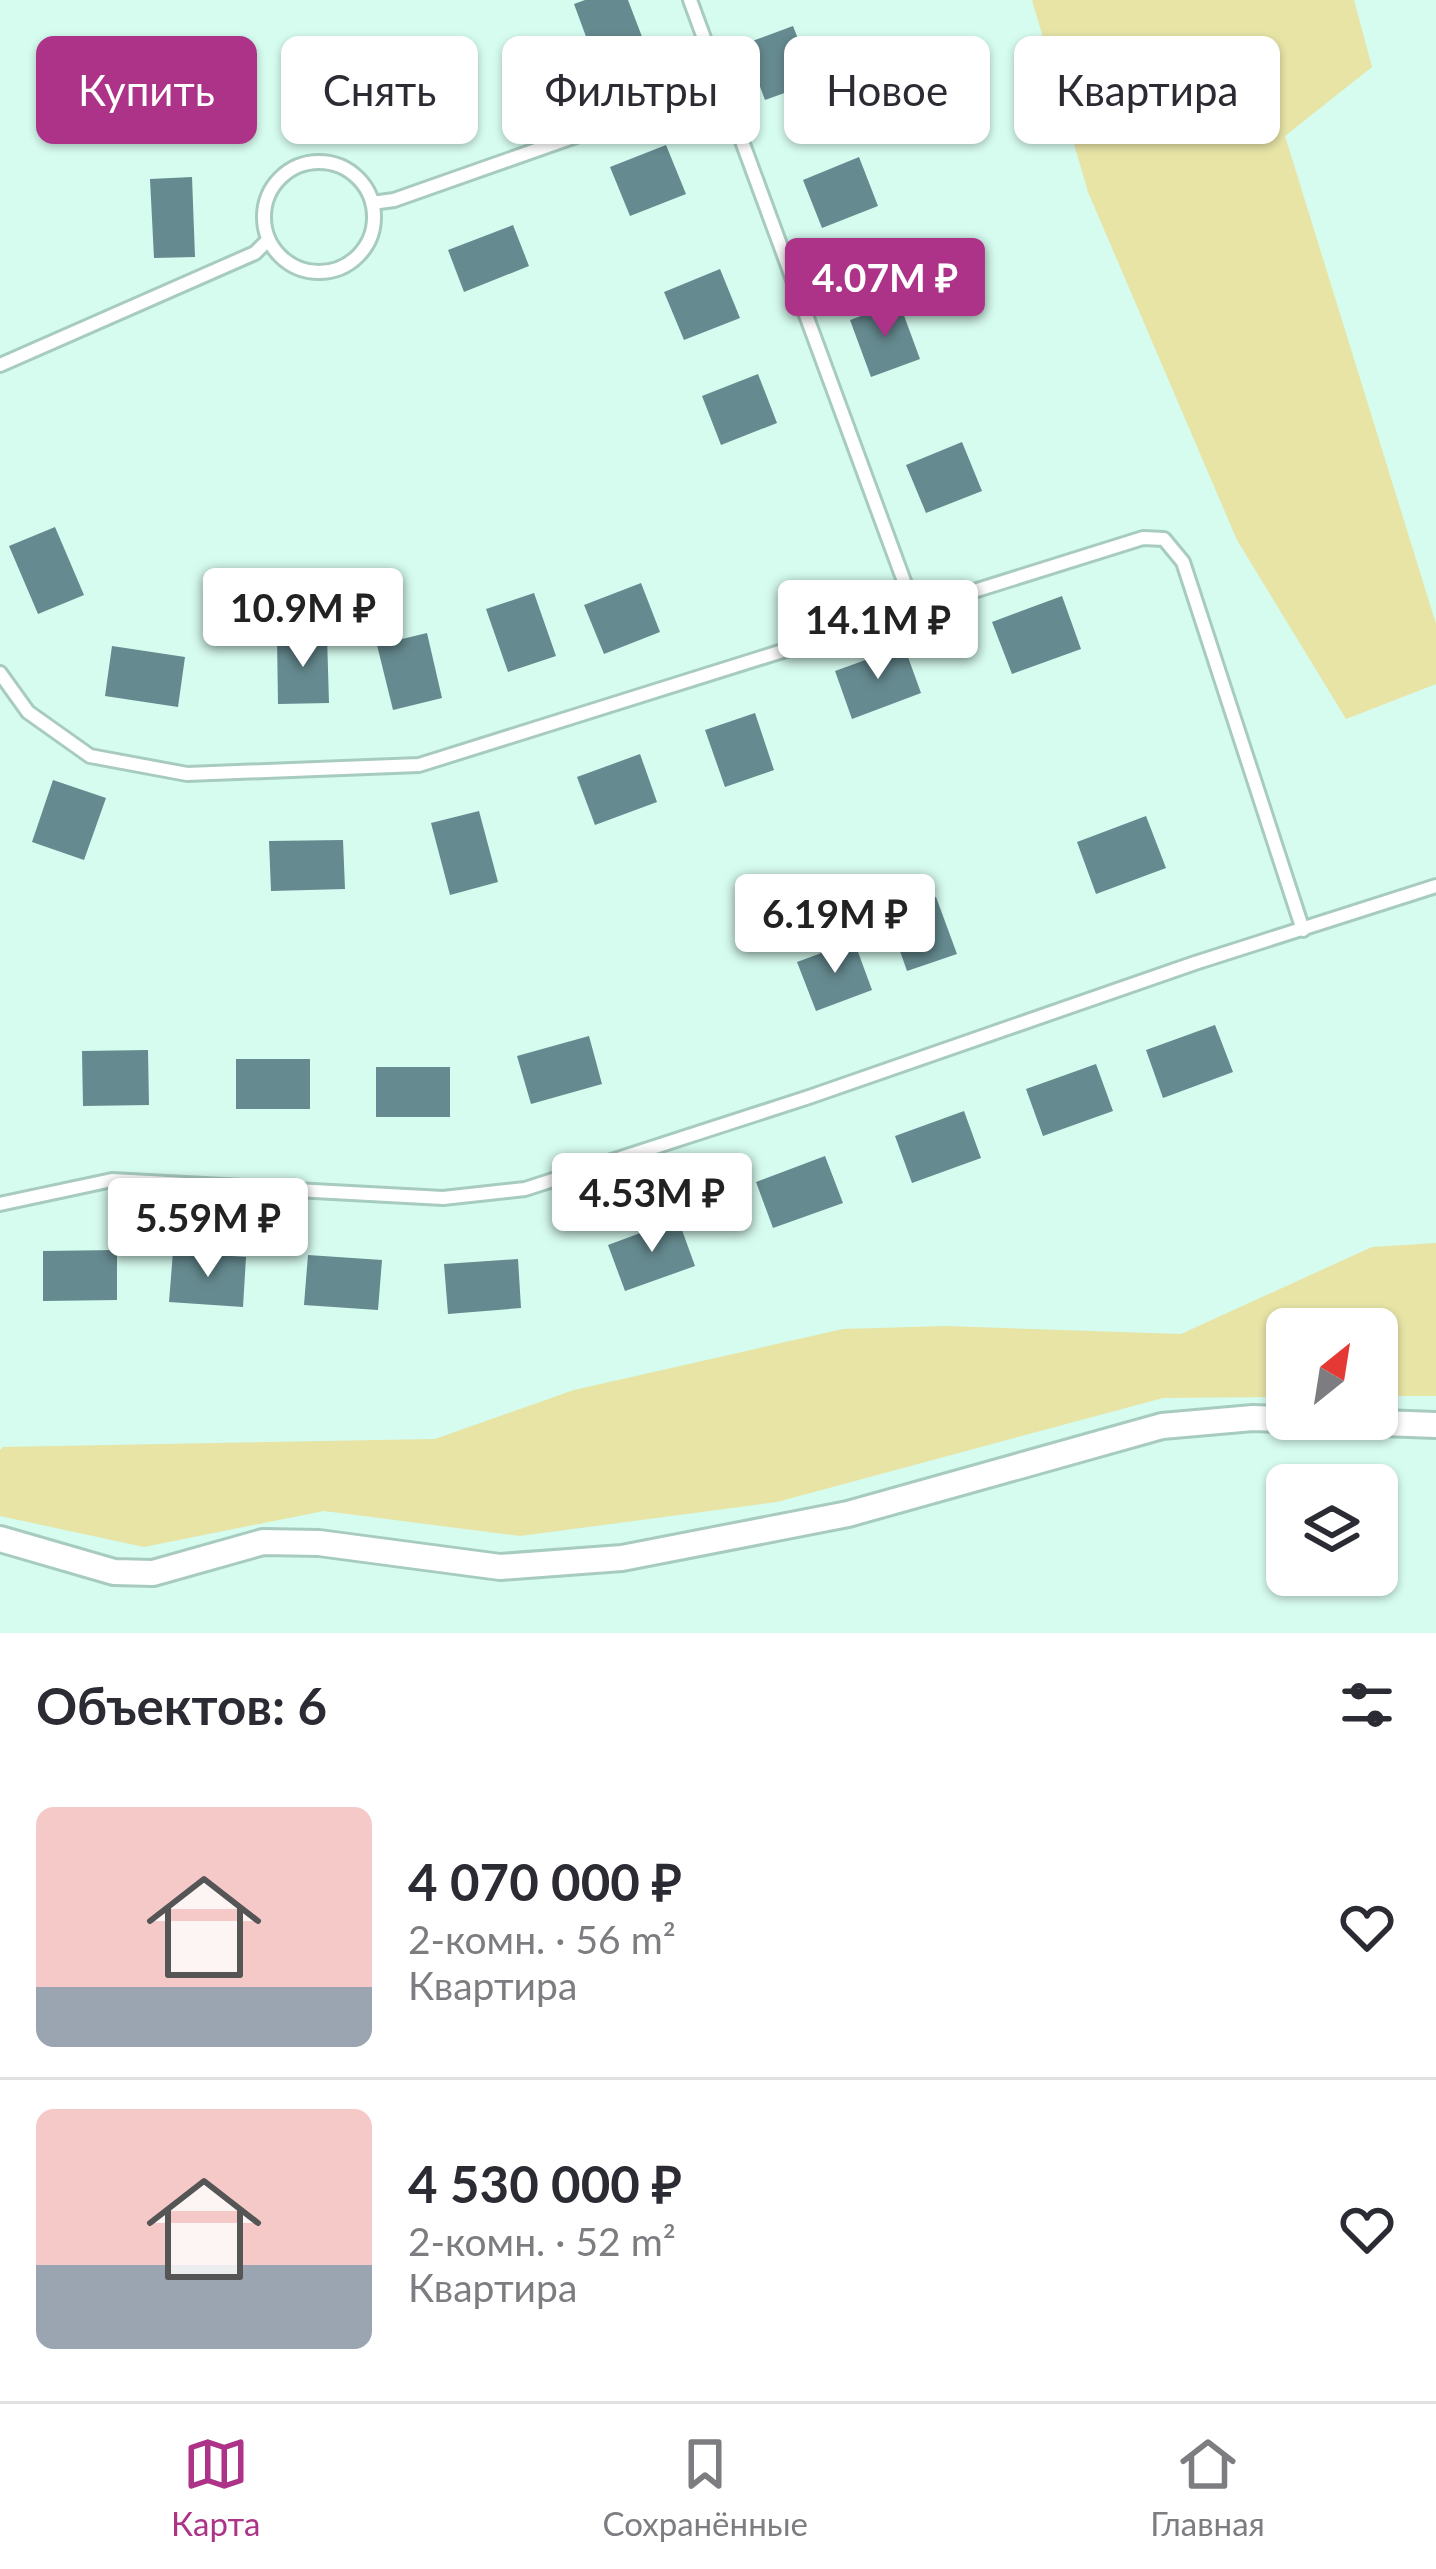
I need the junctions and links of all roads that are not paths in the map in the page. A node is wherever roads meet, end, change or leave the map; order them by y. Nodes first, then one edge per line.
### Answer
1 (690, 0) edge
2 (703, 36) edge
3 (553, 144) edge
4 (743, 144) edge
5 (372, 203) junction
6 (268, 240) junction
7 (0, 365) edge
8 (914, 611) junction
9 (0, 673) edge
10 (1436, 886) edge
11 (1304, 930) junction
12 (0, 1204) edge
13 (1436, 1425) edge
14 (0, 1539) edge

1 - 2 lane
3 - 5 lane
4 - 8 lane
5 - 6 lane
5 - 6 lane
6 - 7 lane
8 - 9 lane
8 - 11 lane
10 - 11 lane
11 - 12 lane
13 - 14 street

